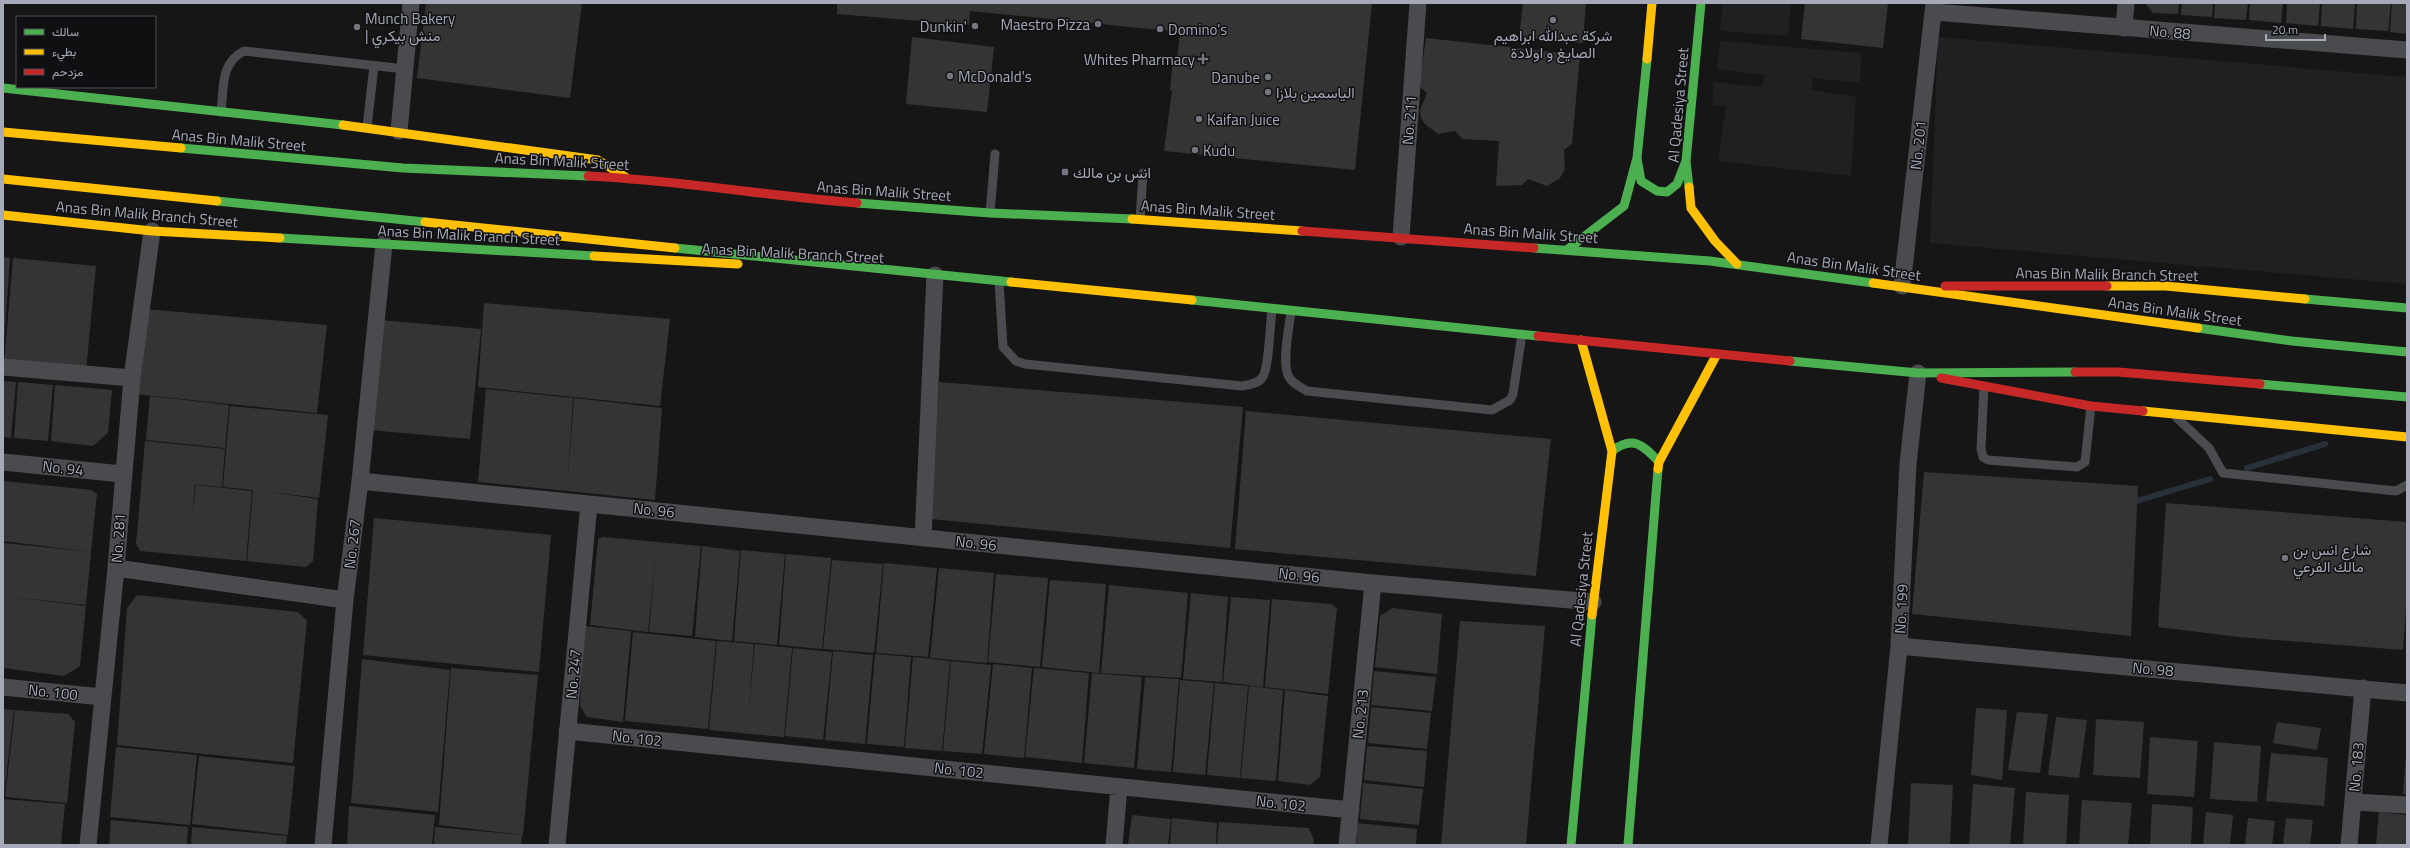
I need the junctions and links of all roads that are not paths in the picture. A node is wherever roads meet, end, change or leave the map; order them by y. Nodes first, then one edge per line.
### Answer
1 (412, 3) edge
2 (1418, 3) edge
3 (1652, 3) edge
4 (1701, 3) edge
5 (2126, 3) edge
6 (1934, 7) edge
7 (2124, 28) junction
8 (2407, 50) edge
9 (374, 66) junction
10 (405, 69) junction
11 (3, 88) edge
12 (221, 112) junction
13 (367, 127) junction
14 (399, 131) junction
15 (3, 132) edge
16 (995, 154) dead end
17 (1637, 158) junction
18 (1686, 161) junction
19 (1142, 173) dead end
20 (628, 178) junction
21 (3, 179) edge
22 (990, 213) junction
23 (3, 215) edge
24 (1140, 219) junction
25 (152, 231) junction
26 (1401, 237) junction
27 (384, 244) junction
28 (1568, 249) junction
29 (1737, 264) junction
30 (935, 275) junction
31 (998, 281) junction
32 (1902, 286) junction
33 (2407, 308) edge
34 (1272, 310) junction
35 (1291, 312) junction
36 (1522, 334) junction
37 (1581, 340) junction
38 (2407, 352) edge
39 (1717, 354) junction
40 (3, 366) edge
41 (1918, 373) junction
42 (132, 378) junction
43 (1984, 386) junction
44 (2407, 397) edge
45 (2091, 406) junction
46 (2175, 416) junction
47 (2407, 437) edge
48 (1612, 451) junction
49 (3, 462) edge
50 (1659, 462) junction
51 (122, 474) junction
52 (360, 481) junction
53 (2407, 485) edge
54 (589, 504) junction
55 (923, 538) junction
56 (116, 568) junction
57 (1373, 583) junction
58 (345, 600) junction
59 (1593, 602) junction
60 (1899, 646) junction
61 (3, 688) edge
62 (2363, 688) junction
63 (2407, 692) edge
64 (102, 697) junction
65 (567, 731) junction
66 (1119, 787) junction
67 (2353, 802) junction
68 (2407, 805) edge
69 (1351, 810) junction
70 (88, 845) edge
71 (323, 845) edge
72 (557, 845) edge
73 (1114, 845) edge
74 (1347, 845) edge
75 (1571, 845) edge
76 (1628, 845) edge
77 (1879, 845) edge
78 (2349, 845) edge

1 - 10 street
2 - 26 street, No. 211
3 - 17 main road
4 - 18 main road, Al Qadesiya Street
5 - 7 street
6 - 7 street, No. 88
6 - 32 street, No. 201
7 - 8 street, No. 88
9 - 10 lane
9 - 12 lane
9 - 13 lane
10 - 14 street
11 - 12 main road
12 - 13 main road
13 - 14 main road
14 - 20 main road
15 - 20 main road, Anas Bin Malik Street
16 - 22 lane
17 - 18 main road
17 - 28 main road
18 - 29 main road, Al Qadesiya Street
19 - 24 lane
20 - 22 main road, Anas Bin Malik Street
21 - 30 main road
22 - 24 main road, Anas Bin Malik Street
23 - 25 main road, Anas Bin Malik Branch Street
24 - 26 main road, Anas Bin Malik Street
25 - 27 main road, Anas Bin Malik Branch Street
25 - 42 street, No. 281
26 - 28 main road, Anas Bin Malik Street
27 - 30 main road, Anas Bin Malik Branch Street
27 - 52 street, No. 267
28 - 29 main road, Anas Bin Malik Street
29 - 32 main road, Anas Bin Malik Street
30 - 31 main road
30 - 55 street
31 - 34 main road
31 - 34 lane
32 - 33 main road, Anas Bin Malik Branch Street
32 - 38 main road, Anas Bin Malik Street
34 - 35 main road
35 - 36 main road
35 - 36 lane
36 - 37 main road
37 - 39 main road
37 - 48 main road, Al Qadesiya Street
39 - 41 main road
39 - 50 main road
40 - 42 street
41 - 43 main road
41 - 44 main road
41 - 60 street, No. 199
42 - 51 street, No. 281
43 - 45 main road
43 - 45 lane
45 - 46 main road
46 - 47 main road
46 - 53 lane
48 - 50 main road
48 - 59 main road, Al Qadesiya Street
49 - 51 street, No. 94
50 - 76 main road
51 - 56 street, No. 281
52 - 54 street, No. 96
52 - 58 street, No. 267
54 - 55 street, No. 96
54 - 65 street, No. 247
55 - 57 street, No. 96
56 - 58 street
56 - 64 street, No. 281
57 - 59 street, No. 96
57 - 69 street, No. 213
58 - 71 street, No. 267
59 - 75 main road, Al Qadesiya Street
60 - 62 street, No. 98
60 - 77 street, No. 199
61 - 64 street, No. 100
62 - 63 street, No. 98
62 - 67 street, No. 183
64 - 70 street, No. 281
65 - 66 street, No. 102
65 - 72 street, No. 247
66 - 69 street, No. 102
66 - 73 street
67 - 68 street
67 - 78 street, No. 183
69 - 74 street, No. 213

